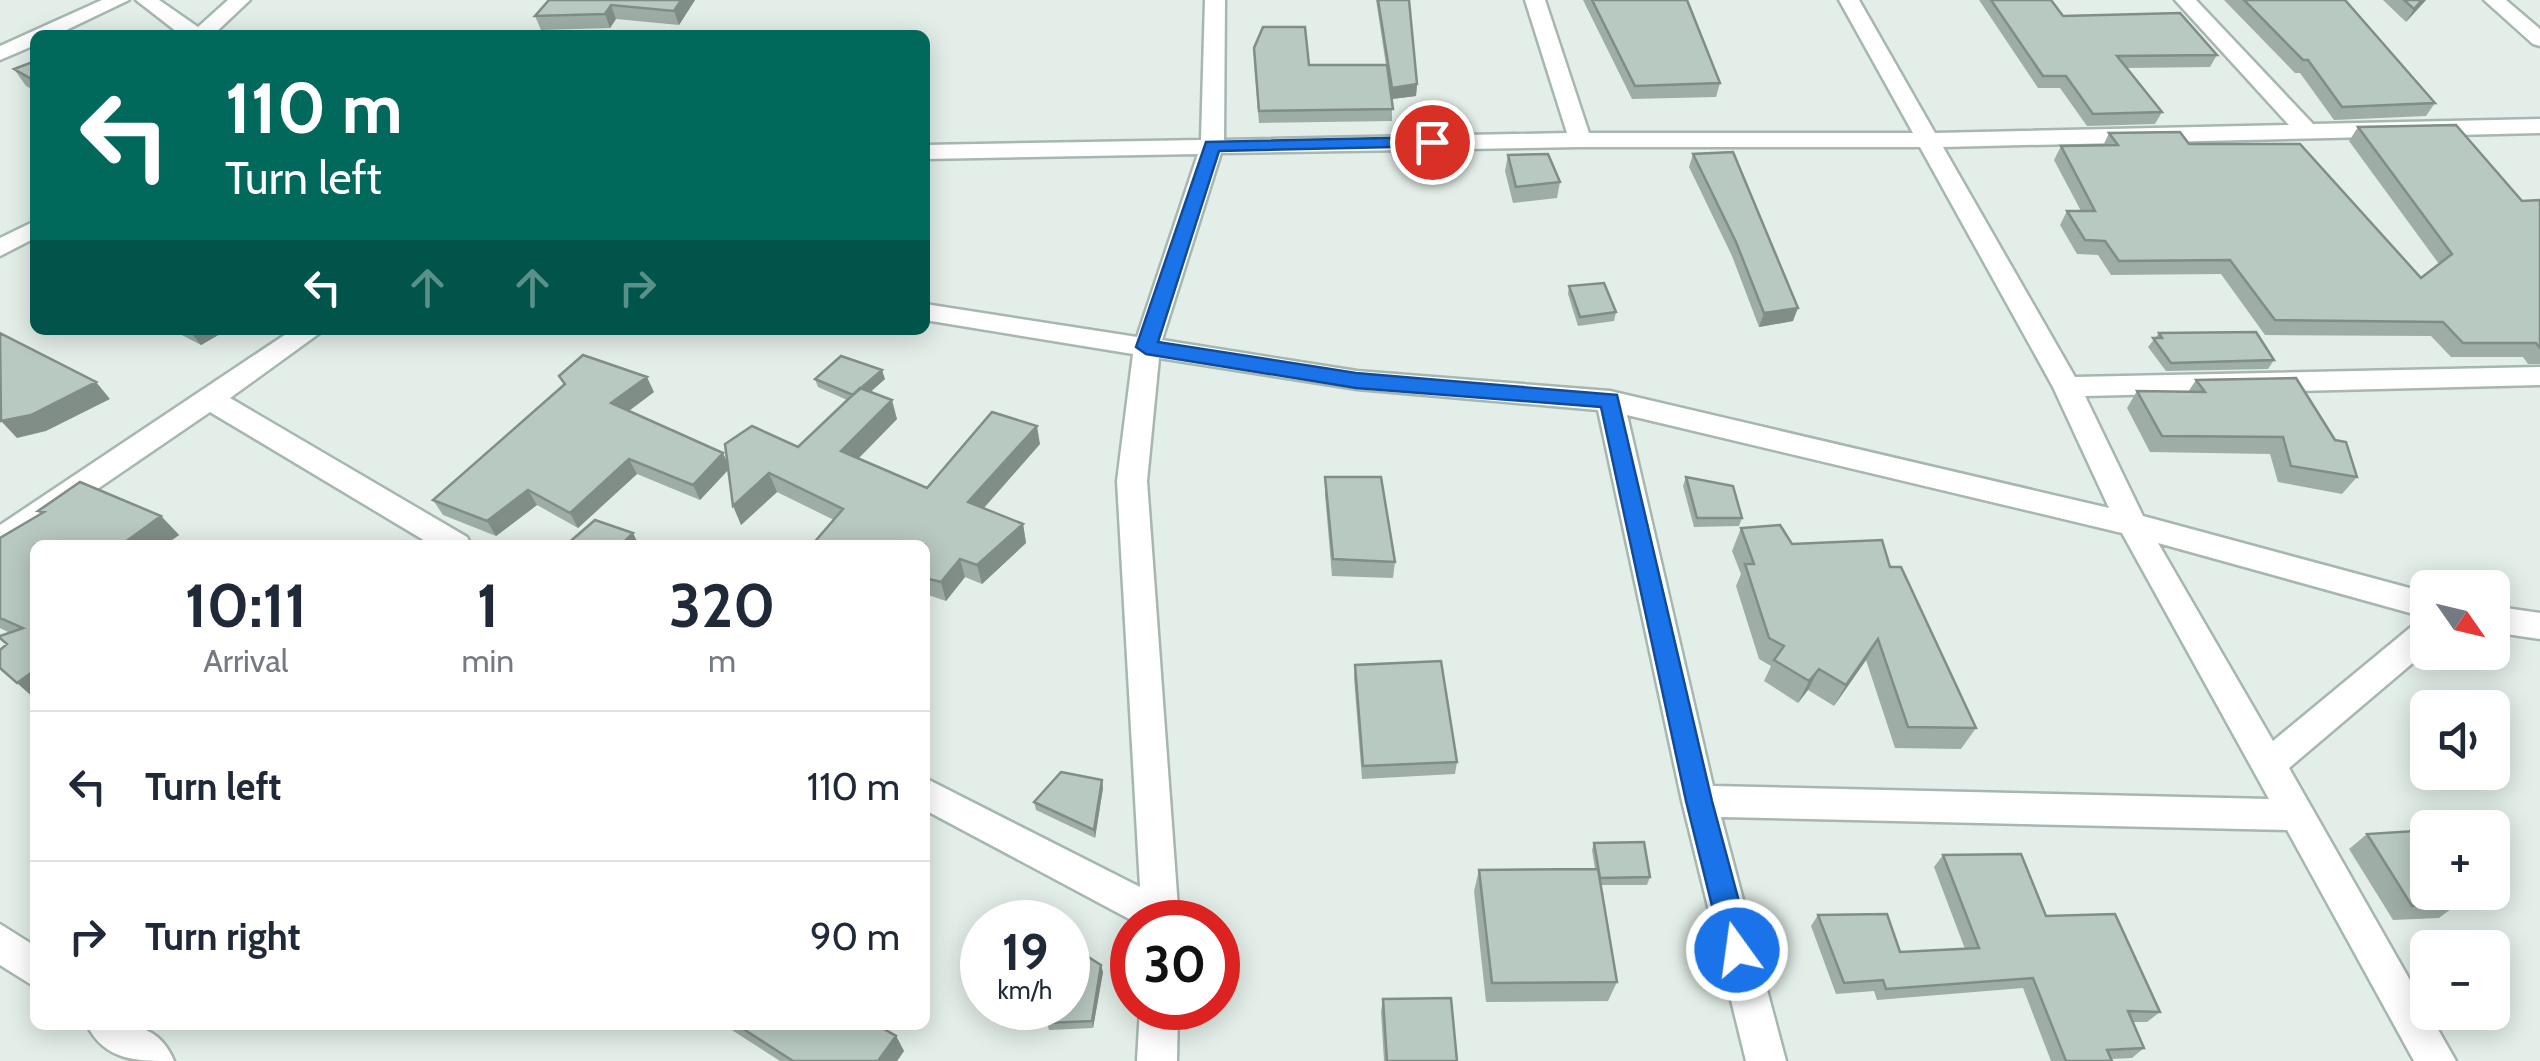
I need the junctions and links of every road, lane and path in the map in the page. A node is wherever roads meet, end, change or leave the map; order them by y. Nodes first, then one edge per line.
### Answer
1 (118, 0) edge
2 (146, 0) edge
3 (240, 0) edge
4 (1216, 0) edge
5 (1535, 0) edge
6 (1849, 0) edge
7 (2185, 0) edge
8 (2494, 0) edge
9 (50, 30) edge
10 (191, 30) edge
11 (204, 30) edge
12 (30, 39) edge
13 (2540, 40) edge
14 (0, 54) edge
15 (2540, 126) edge
16 (2307, 132) junction
17 (1580, 140) junction
18 (1930, 140) junction
19 (1212, 146) junction
20 (930, 152) edge
21 (30, 231) edge
22 (0, 248) edge
23 (930, 313) edge
24 (304, 335) edge
25 (1146, 347) junction
26 (2540, 376) edge
27 (2067, 387) junction
28 (210, 400) junction
29 (1610, 400) junction
30 (2132, 524) junction
31 (0, 540) edge
32 (448, 540) edge
33 (2410, 601) edge
34 (2510, 622) edge
35 (2540, 626) edge
36 (2410, 645) edge
37 (2268, 765) junction
38 (930, 795) edge
39 (1699, 801) junction
40 (2296, 815) junction
41 (1124, 900) edge
42 (1160, 900) edge
43 (0, 942) edge
44 (30, 965) edge
45 (114, 1030) edge
46 (1158, 1030) edge
47 (154, 1061) edge
48 (1157, 1061) edge
49 (1766, 1061) edge
50 (2436, 1061) edge

1 - 9 street
2 - 10 street
3 - 11 street
4 - 19 street
5 - 17 street
6 - 18 street
7 - 16 street
8 - 13 street
12 - 14 street
15 - 16 street
16 - 18 street
17 - 18 street
17 - 19 street
18 - 27 street
19 - 20 street
19 - 25 street
21 - 22 street
23 - 25 street
24 - 28 street
25 - 29 street
25 - 42 street
26 - 27 street
27 - 30 street
28 - 31 street
28 - 32 street
29 - 30 street
29 - 39 street
30 - 33 street
30 - 37 street
34 - 35 street
36 - 37 street
37 - 40 street
38 - 41 street
39 - 40 street
39 - 49 street
40 - 50 street
43 - 44 street
45 - 47 street
46 - 48 street

